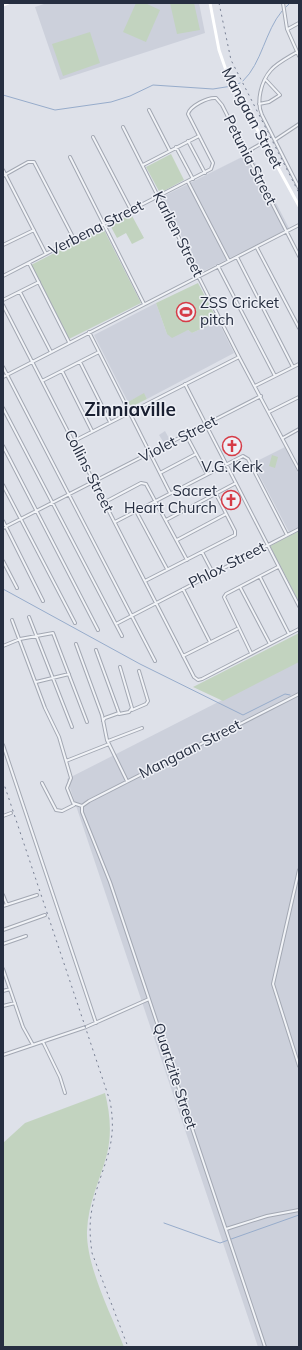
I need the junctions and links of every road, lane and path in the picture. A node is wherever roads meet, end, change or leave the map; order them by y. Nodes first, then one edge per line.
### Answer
1 (8, 3) edge
2 (210, 3) edge
3 (283, 3) edge
4 (3, 5) edge
5 (299, 23) edge
6 (287, 29) junction
7 (297, 52) junction
8 (299, 56) edge
9 (266, 80) junction
10 (259, 104) junction
11 (149, 110) dead end
12 (299, 124) edge
13 (124, 127) dead end
14 (198, 136) junction
15 (93, 137) dead end
16 (275, 140) junction
17 (188, 141) junction
18 (264, 141) junction
19 (176, 148) junction
20 (170, 151) junction
21 (245, 153) junction
22 (70, 157) dead end
23 (143, 165) junction
24 (3, 170) edge
25 (205, 173) junction
26 (4, 175) edge
27 (193, 179) junction
28 (188, 181) junction
29 (299, 188) edge
30 (159, 196) junction
31 (299, 206) edge
32 (131, 210) junction
33 (103, 224) junction
34 (299, 225) edge
35 (34, 230) junction
36 (287, 232) junction
37 (74, 239) junction
38 (3, 245) edge
39 (256, 247) junction
40 (46, 254) junction
41 (299, 256) edge
42 (237, 257) junction
43 (229, 261) junction
44 (28, 263) junction
45 (218, 266) junction
46 (3, 276) edge
47 (199, 276) junction
48 (39, 282) junction
49 (20, 292) junction
50 (3, 300) edge
51 (144, 304) junction
52 (3, 305) edge
53 (299, 327) edge
54 (88, 332) junction
55 (69, 342) junction
56 (51, 352) junction
57 (99, 352) junction
58 (239, 357) junction
59 (32, 362) junction
60 (80, 362) junction
61 (299, 364) edge
62 (3, 367) edge
63 (294, 367) junction
64 (62, 371) junction
65 (7, 375) junction
66 (275, 376) junction
67 (3, 377) edge
68 (42, 381) junction
69 (185, 384) junction
70 (256, 386) junction
71 (260, 396) junction
72 (299, 397) edge
73 (3, 408) edge
74 (269, 412) junction
75 (130, 413) junction
76 (110, 422) junction
77 (206, 425) junction
78 (299, 429) edge
79 (92, 431) junction
80 (186, 435) junction
81 (283, 438) junction
82 (74, 442) junction
83 (3, 446) edge
84 (150, 454) junction
85 (196, 454) junction
86 (299, 462) edge
87 (226, 464) junction
88 (296, 464) junction
89 (299, 470) edge
90 (160, 473) junction
91 (206, 474) junction
92 (94, 481) junction
93 (236, 483) junction
94 (3, 485) edge
95 (170, 493) junction
96 (68, 494) junction
97 (216, 494) junction
98 (156, 500) junction
99 (52, 502) junction
100 (105, 502) junction
101 (37, 510) junction
102 (136, 511) junction
103 (226, 514) junction
104 (21, 519) junction
105 (166, 520) junction
106 (3, 521) edge
107 (115, 522) junction
108 (6, 527) junction
109 (3, 528) edge
110 (299, 529) edge
111 (287, 535) junction
112 (177, 540) junction
113 (267, 545) junction
114 (202, 552) junction
115 (187, 560) junction
116 (3, 561) edge
117 (278, 567) junction
118 (167, 570) junction
119 (213, 573) junction
120 (260, 577) junction
121 (145, 581) junction
122 (240, 587) junction
123 (17, 588) dead end
124 (183, 589) junction
125 (43, 601) dead end
126 (156, 602) junction
127 (299, 606) edge
128 (132, 615) junction
129 (29, 617) dead end
130 (12, 620) dead end
131 (76, 623) dead end
132 (116, 624) junction
133 (238, 628) junction
134 (299, 629) edge
135 (98, 630) dead end
136 (289, 634) junction
137 (36, 635) junction
138 (122, 636) dead end
139 (20, 639) junction
140 (210, 642) junction
141 (76, 644) dead end
142 (270, 644) junction
143 (3, 646) edge
144 (96, 650) dead end
145 (251, 653) junction
146 (183, 656) junction
147 (155, 661) dead end
148 (120, 667) dead end
149 (139, 671) dead end
150 (69, 674) junction
151 (52, 677) junction
152 (36, 682) junction
153 (299, 694) edge
154 (131, 710) junction
155 (119, 714) junction
156 (87, 722) dead end
157 (103, 722) junction
158 (72, 727) dead end
159 (142, 728) dead end
160 (108, 743) junction
161 (3, 745) edge
162 (66, 760) junction
163 (127, 781) junction
164 (42, 783) dead end
165 (74, 805) junction
166 (82, 806) junction
167 (11, 813) dead end
168 (3, 816) edge
169 (299, 870) edge
170 (3, 895) edge
171 (37, 895) dead end
172 (7, 905) junction
173 (3, 906) edge
174 (45, 915) dead end
175 (3, 930) edge
176 (26, 936) dead end
177 (3, 944) edge
178 (3, 969) edge
179 (10, 989) junction
180 (3, 991) edge
181 (149, 999) junction
182 (15, 1002) junction
183 (3, 1006) edge
184 (96, 1023) junction
185 (42, 1042) junction
186 (33, 1045) junction
187 (3, 1055) edge
188 (299, 1066) edge
189 (65, 1093) dead end
190 (299, 1210) edge
191 (226, 1229) junction
192 (265, 1347) edge

1 - 4 street
2 - 18 street, Mangaan Street
3 - 6 street
5 - 6 street
6 - 7 street
7 - 8 street
7 - 9 street
9 - 10 street
9 - 10 street
10 - 16 street
11 - 20 street
12 - 16 street
13 - 23 street, Karlien Street
14 - 17 street
14 - 21 street, Petunia Street
14 - 25 street, Verbena Street
15 - 32 street
16 - 29 street
17 - 19 street
17 - 25 street
18 - 21 street
18 - 31 street, Mangaan Street
19 - 20 street
19 - 27 street
20 - 23 street
21 - 36 street, Petunia Street
22 - 33 street
23 - 30 street, Karlien Street
24 - 26 street
25 - 27 street, Verbena Street
26 - 35 street
26 - 37 street
27 - 28 street, Verbena Street
28 - 30 street, Verbena Street
28 - 43 street
30 - 32 street, Verbena Street
30 - 47 street, Karlien Street
32 - 33 street, Verbena Street
33 - 37 street, Verbena Street
33 - 51 street
34 - 36 street
35 - 38 street
35 - 40 street
36 - 39 street
36 - 41 street, Petunia Street
37 - 40 street, Verbena Street
39 - 42 street
39 - 53 street
40 - 44 street, Verbena Street
42 - 43 street
42 - 63 street
43 - 45 street
44 - 46 street, Verbena Street
44 - 48 street
45 - 47 street
45 - 66 street
47 - 51 street
47 - 58 street, Karlien Street
48 - 49 street
48 - 55 street
49 - 50 street
49 - 56 street
51 - 54 street
52 - 59 street, Collins Street
54 - 55 street
54 - 57 street
55 - 56 street
56 - 59 street
57 - 60 street
57 - 75 street
58 - 69 street
58 - 70 street, Karlien Street
59 - 65 street
59 - 68 street, Collins Street
60 - 64 street
60 - 76 street
61 - 63 street
62 - 65 street
63 - 66 street
64 - 68 street
64 - 79 street
65 - 67 street
65 - 96 street
66 - 70 street
68 - 82 street, Collins Street
69 - 75 street
69 - 77 street
70 - 71 street, Karlien Street
71 - 74 street, Karlien Street
71 - 77 street, Violet Street
72 - 74 street
73 - 99 street
74 - 81 street, Karlien Street
75 - 76 street
75 - 84 street
76 - 79 street
77 - 80 street, Violet Street
77 - 87 street
78 - 81 street
79 - 82 street
80 - 84 street, Violet Street
80 - 85 street
81 - 88 street, Karlien Street
82 - 92 street, Collins Street
83 - 101 street
84 - 90 street
84 - 92 street, Violet Street
85 - 90 street
85 - 91 street
86 - 88 street
87 - 91 street
87 - 93 street
87 - 111 street
88 - 89 street, Karlien Street
90 - 95 street
91 - 95 street
92 - 96 street, Violet Street
92 - 100 street, Collins Street
93 - 97 street
93 - 113 street
94 - 104 street
95 - 98 street
96 - 99 street, Violet Street
96 - 128 street
97 - 103 street
97 - 105 street
98 - 100 street
98 - 102 street
98 - 105 street
99 - 101 street, Violet Street
99 - 132 street
100 - 107 street, Collins Street
101 - 104 street, Violet Street
101 - 135 street
102 - 107 street
102 - 118 street
103 - 112 street
103 - 114 street
104 - 108 street, Violet Street
104 - 131 street
105 - 112 street
106 - 108 street
107 - 121 street, Collins Street
108 - 109 street, Violet Street
108 - 125 street
110 - 111 street, Phlox Street
111 - 113 street, Phlox Street
112 - 115 street
113 - 117 street
113 - 119 street, Phlox Street
114 - 115 street
114 - 119 street
115 - 118 street
116 - 123 street
117 - 120 street
117 - 127 street
118 - 121 street
119 - 124 street, Phlox Street
120 - 122 street
120 - 136 street
121 - 126 street, Collins Street
122 - 133 street
122 - 142 street
124 - 126 street, Phlox Street
124 - 140 street
126 - 128 street, Phlox Street
126 - 146 street, Collins Street
128 - 132 street, Phlox Street
128 - 147 street
129 - 137 street
130 - 139 street
132 - 138 street
133 - 140 street
133 - 145 street
134 - 136 street
136 - 142 street
137 - 139 street
137 - 150 street
137 - 151 street
139 - 143 street
139 - 152 street
140 - 146 street
141 - 157 street
142 - 145 street
144 - 155 street
145 - 146 street, Collins Street
148 - 154 street
149 - 154 street
150 - 151 street
150 - 156 street
151 - 152 street
151 - 158 street
152 - 162 street
153 - 163 street, Mangaan Street
154 - 155 street
155 - 157 street
157 - 160 street
159 - 160 street
160 - 162 street
160 - 163 street
161 - 184 street
162 - 165 street
163 - 166 street, Mangaan Street
164 - 165 street
165 - 166 street
166 - 181 street, Quartzite Street
167 - 168 street
169 - 188 street
170 - 172 street
171 - 172 street
172 - 173 street
174 - 175 street
176 - 177 street
178 - 179 street
179 - 180 street
179 - 182 street
181 - 184 street
181 - 191 street, Quartzite Street
182 - 183 street
182 - 186 street
184 - 185 street
185 - 186 street
185 - 189 street
186 - 187 street
190 - 191 street
191 - 192 street, Quartzite Street

